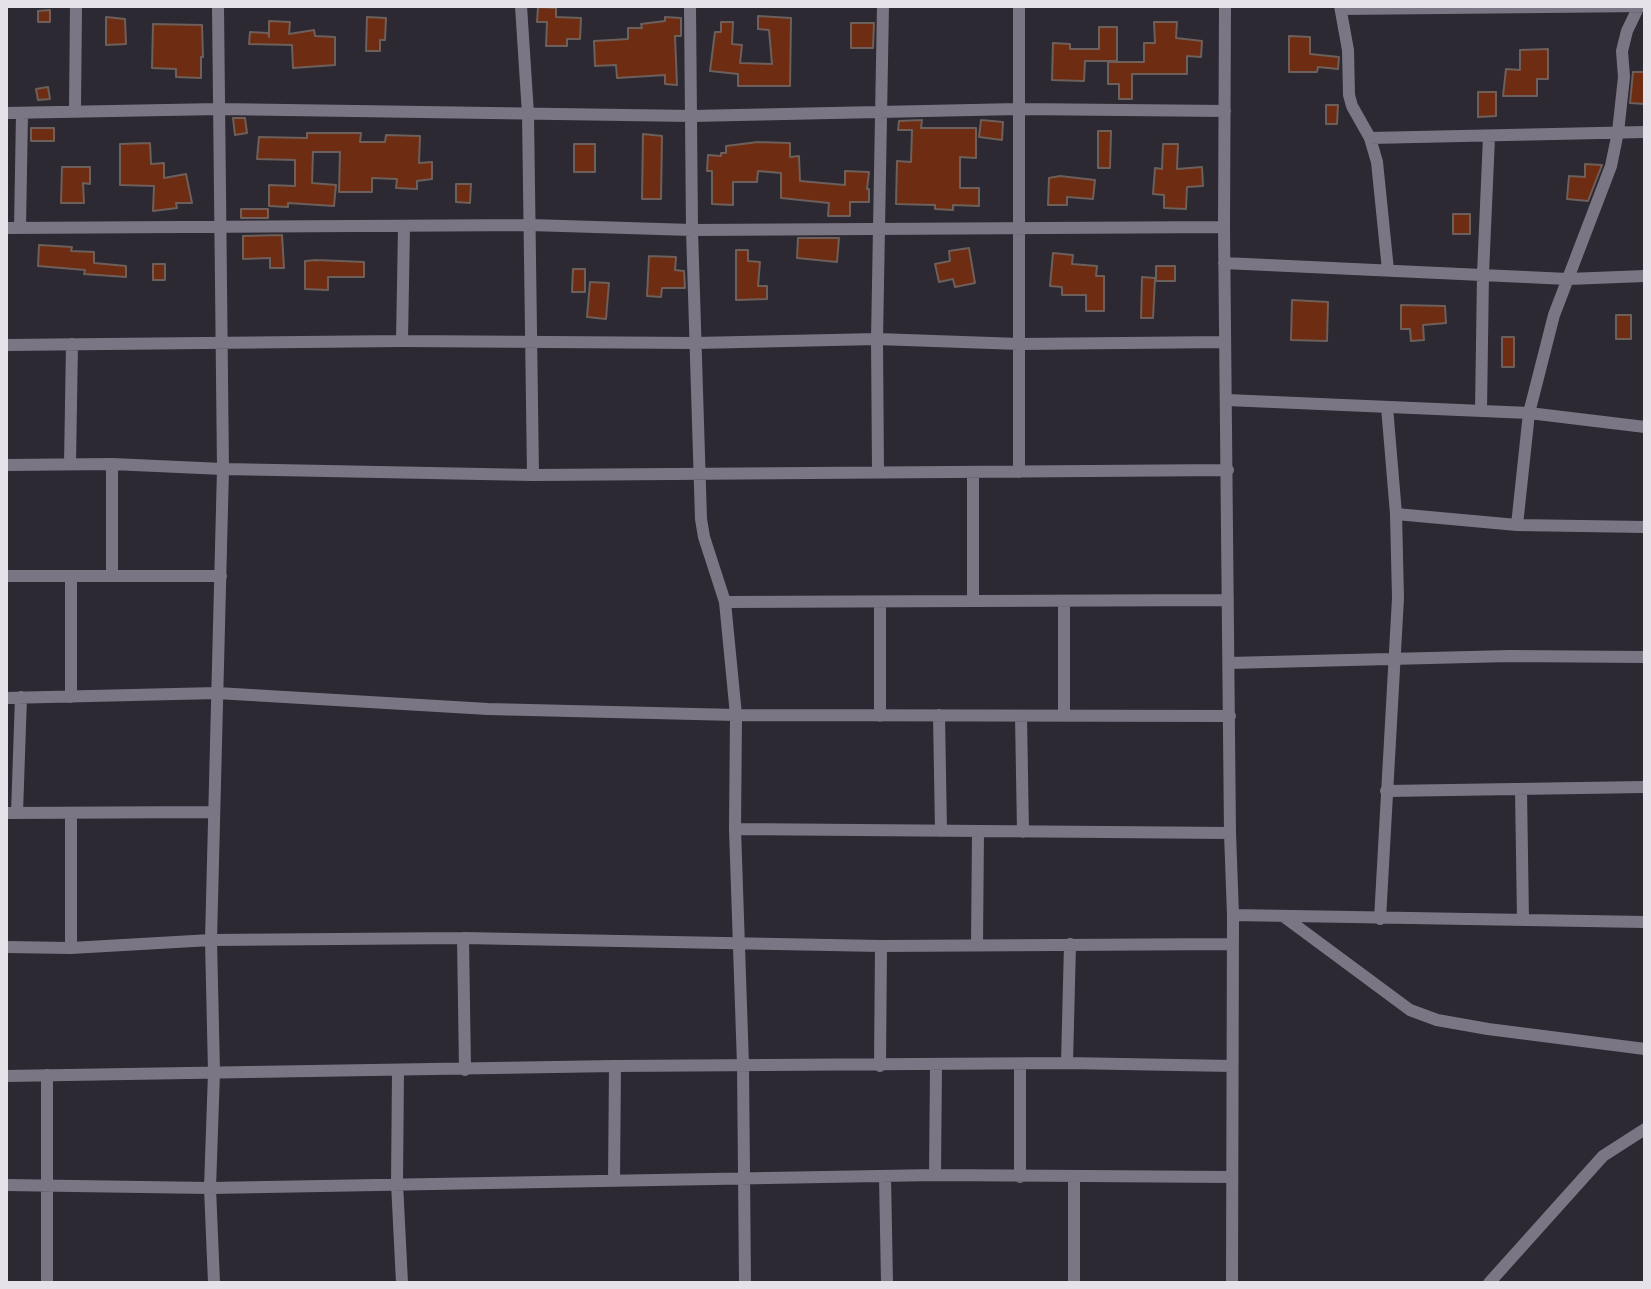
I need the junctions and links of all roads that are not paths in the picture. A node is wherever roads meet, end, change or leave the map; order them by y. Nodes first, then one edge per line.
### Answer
1 (76, 6) edge
2 (218, 6) edge
3 (521, 6) edge
4 (690, 6) edge
5 (883, 6) edge
6 (1019, 6) edge
7 (1225, 6) edge
8 (1642, 6) edge
9 (1340, 8) edge
10 (219, 109) junction
11 (1018, 109) junction
12 (75, 110) junction
13 (880, 111) junction
14 (1225, 111) junction
15 (6, 113) edge
16 (22, 113) junction
17 (528, 114) junction
18 (692, 116) junction
19 (1618, 132) junction
20 (1645, 132) edge
21 (1489, 137) junction
22 (1370, 138) junction
23 (530, 225) junction
24 (1020, 226) junction
25 (221, 227) junction
26 (404, 227) junction
27 (1224, 227) junction
28 (6, 228) edge
29 (20, 228) junction
30 (880, 229) junction
31 (692, 230) junction
32 (1224, 263) junction
33 (1388, 270) junction
34 (1483, 274) junction
35 (1645, 276) edge
36 (1568, 279) junction
37 (877, 339) junction
38 (402, 341) junction
39 (222, 342) junction
40 (530, 342) junction
41 (1225, 342) junction
42 (696, 343) junction
43 (72, 344) junction
44 (1020, 344) junction
45 (6, 345) edge
46 (1227, 400) junction
47 (1387, 407) junction
48 (1481, 411) junction
49 (1529, 413) junction
50 (1645, 427) edge
51 (70, 464) junction
52 (112, 464) junction
53 (6, 465) edge
54 (223, 469) junction
55 (1228, 470) junction
56 (699, 472) junction
57 (878, 472) junction
58 (973, 472) junction
59 (1019, 472) junction
60 (533, 475) junction
61 (1396, 514) junction
62 (1517, 525) junction
63 (1645, 527) edge
64 (112, 575) junction
65 (6, 576) edge
66 (71, 576) junction
67 (221, 576) junction
68 (1228, 600) junction
69 (973, 601) junction
70 (1064, 601) junction
71 (725, 602) junction
72 (880, 603) junction
73 (1645, 657) edge
74 (1393, 661) junction
75 (1229, 663) junction
76 (217, 693) junction
77 (21, 697) junction
78 (71, 697) junction
79 (6, 698) edge
80 (736, 715) junction
81 (939, 715) junction
82 (880, 716) junction
83 (1021, 716) junction
84 (1064, 716) junction
85 (1230, 716) junction
86 (1645, 787) edge
87 (1521, 789) junction
88 (1386, 791) junction
89 (214, 812) junction
90 (12, 813) edge
91 (71, 813) junction
92 (735, 829) junction
93 (941, 831) junction
94 (978, 832) junction
95 (1023, 832) junction
96 (1230, 833) junction
97 (1233, 915) junction
98 (1283, 916) junction
99 (1380, 919) junction
100 (1523, 920) junction
101 (1645, 922) edge
102 (463, 938) junction
103 (211, 940) junction
104 (737, 944) junction
105 (977, 944) junction
106 (1070, 944) junction
107 (1233, 944) junction
108 (881, 946) junction
109 (6, 947) edge
110 (71, 948) junction
111 (1645, 1049) edge
112 (1067, 1063) junction
113 (743, 1065) junction
114 (936, 1065) junction
115 (1020, 1065) junction
116 (615, 1066) junction
117 (880, 1066) junction
118 (1232, 1066) junction
119 (465, 1070) junction
120 (398, 1071) junction
121 (214, 1072) junction
122 (47, 1075) junction
123 (6, 1076) edge
124 (1645, 1129) edge
125 (935, 1175) junction
126 (885, 1176) junction
127 (1020, 1177) junction
128 (1232, 1177) junction
129 (744, 1178) junction
130 (1074, 1178) junction
131 (614, 1180) junction
132 (397, 1183) junction
133 (6, 1185) edge
134 (45, 1185) junction
135 (210, 1188) junction
136 (47, 1283) edge
137 (214, 1283) edge
138 (402, 1283) edge
139 (745, 1283) edge
140 (887, 1283) edge
141 (1074, 1283) edge
142 (1232, 1283) edge
143 (1489, 1283) edge

1 - 12 street
2 - 10 street
3 - 17 street
4 - 18 street
5 - 13 street
6 - 11 street
7 - 14 street
8 - 9 street
8 - 19 street
9 - 22 street
10 - 12 street
10 - 17 street
10 - 25 street
11 - 13 street
11 - 14 street
11 - 24 street
12 - 16 street
13 - 18 street
13 - 30 street
14 - 27 street
15 - 16 street
16 - 29 street
17 - 18 street
17 - 23 street
18 - 31 street
19 - 20 street
19 - 21 street
19 - 36 street
21 - 22 street
21 - 34 street
22 - 33 street
23 - 26 street
23 - 31 street
23 - 40 street
24 - 27 street
24 - 30 street
24 - 44 street
25 - 26 street
25 - 29 street
25 - 39 street
26 - 38 street
27 - 32 street
28 - 29 street
30 - 31 street
30 - 37 street
31 - 42 street
32 - 33 street
32 - 41 street
33 - 34 street
34 - 36 street
34 - 48 street
35 - 36 street
36 - 49 street
37 - 42 street
37 - 44 street
37 - 57 street
38 - 39 street
38 - 40 street
39 - 43 street
39 - 54 street
40 - 42 street
40 - 60 street
41 - 44 street
41 - 46 street
42 - 56 street
43 - 45 street
43 - 51 street
44 - 59 street
46 - 47 street
46 - 55 street
47 - 48 street
47 - 61 street
48 - 49 street
49 - 50 street
49 - 62 street
51 - 52 street
51 - 53 street
52 - 54 street
52 - 64 street
54 - 60 street
54 - 67 street
55 - 59 street
55 - 68 street
56 - 57 street
56 - 60 street
56 - 71 street
57 - 58 street
58 - 59 street
58 - 69 street
61 - 62 street
61 - 74 street
62 - 63 street
64 - 66 street
64 - 67 street
65 - 66 street
66 - 78 street
67 - 76 street
68 - 70 street
68 - 75 street
69 - 70 street
69 - 72 street
70 - 84 street
71 - 72 street
71 - 80 street
72 - 82 street
73 - 74 street
74 - 75 street
74 - 88 street
75 - 85 street
76 - 78 street
76 - 80 street
76 - 89 street
77 - 78 street
77 - 79 street
77 - 90 street
80 - 82 street
80 - 92 street
81 - 82 street
81 - 83 street
81 - 93 street
83 - 84 street
83 - 95 street
84 - 85 street
85 - 96 street
86 - 87 street
87 - 88 street
87 - 100 street
88 - 99 street
89 - 91 street
89 - 103 street
90 - 91 street
91 - 110 street
92 - 93 street
92 - 104 street
93 - 94 street
94 - 95 street
94 - 105 street
95 - 96 street
96 - 97 street
97 - 98 street
97 - 107 street
98 - 99 street
98 - 111 street
99 - 100 street
100 - 101 street
102 - 103 street
102 - 104 street
102 - 119 street
103 - 110 street
103 - 121 street
104 - 108 street
104 - 113 street
105 - 106 street
105 - 108 street
106 - 107 street
106 - 112 street
107 - 118 street
108 - 117 street
109 - 110 street
112 - 115 street
112 - 118 street
113 - 116 street
113 - 117 street
113 - 129 street
114 - 115 street
114 - 117 street
114 - 125 street
115 - 127 street
116 - 119 street
116 - 131 street
118 - 128 street
119 - 120 street
120 - 121 street
120 - 132 street
121 - 122 street
121 - 135 street
122 - 123 street
122 - 134 street
124 - 143 street
125 - 126 street
125 - 127 street
126 - 129 street
126 - 140 street
127 - 130 street
128 - 130 street
128 - 142 street
129 - 131 street
129 - 139 street
130 - 141 street
131 - 132 street
132 - 135 street
132 - 138 street
133 - 134 street
134 - 135 street
134 - 136 street
135 - 137 street

